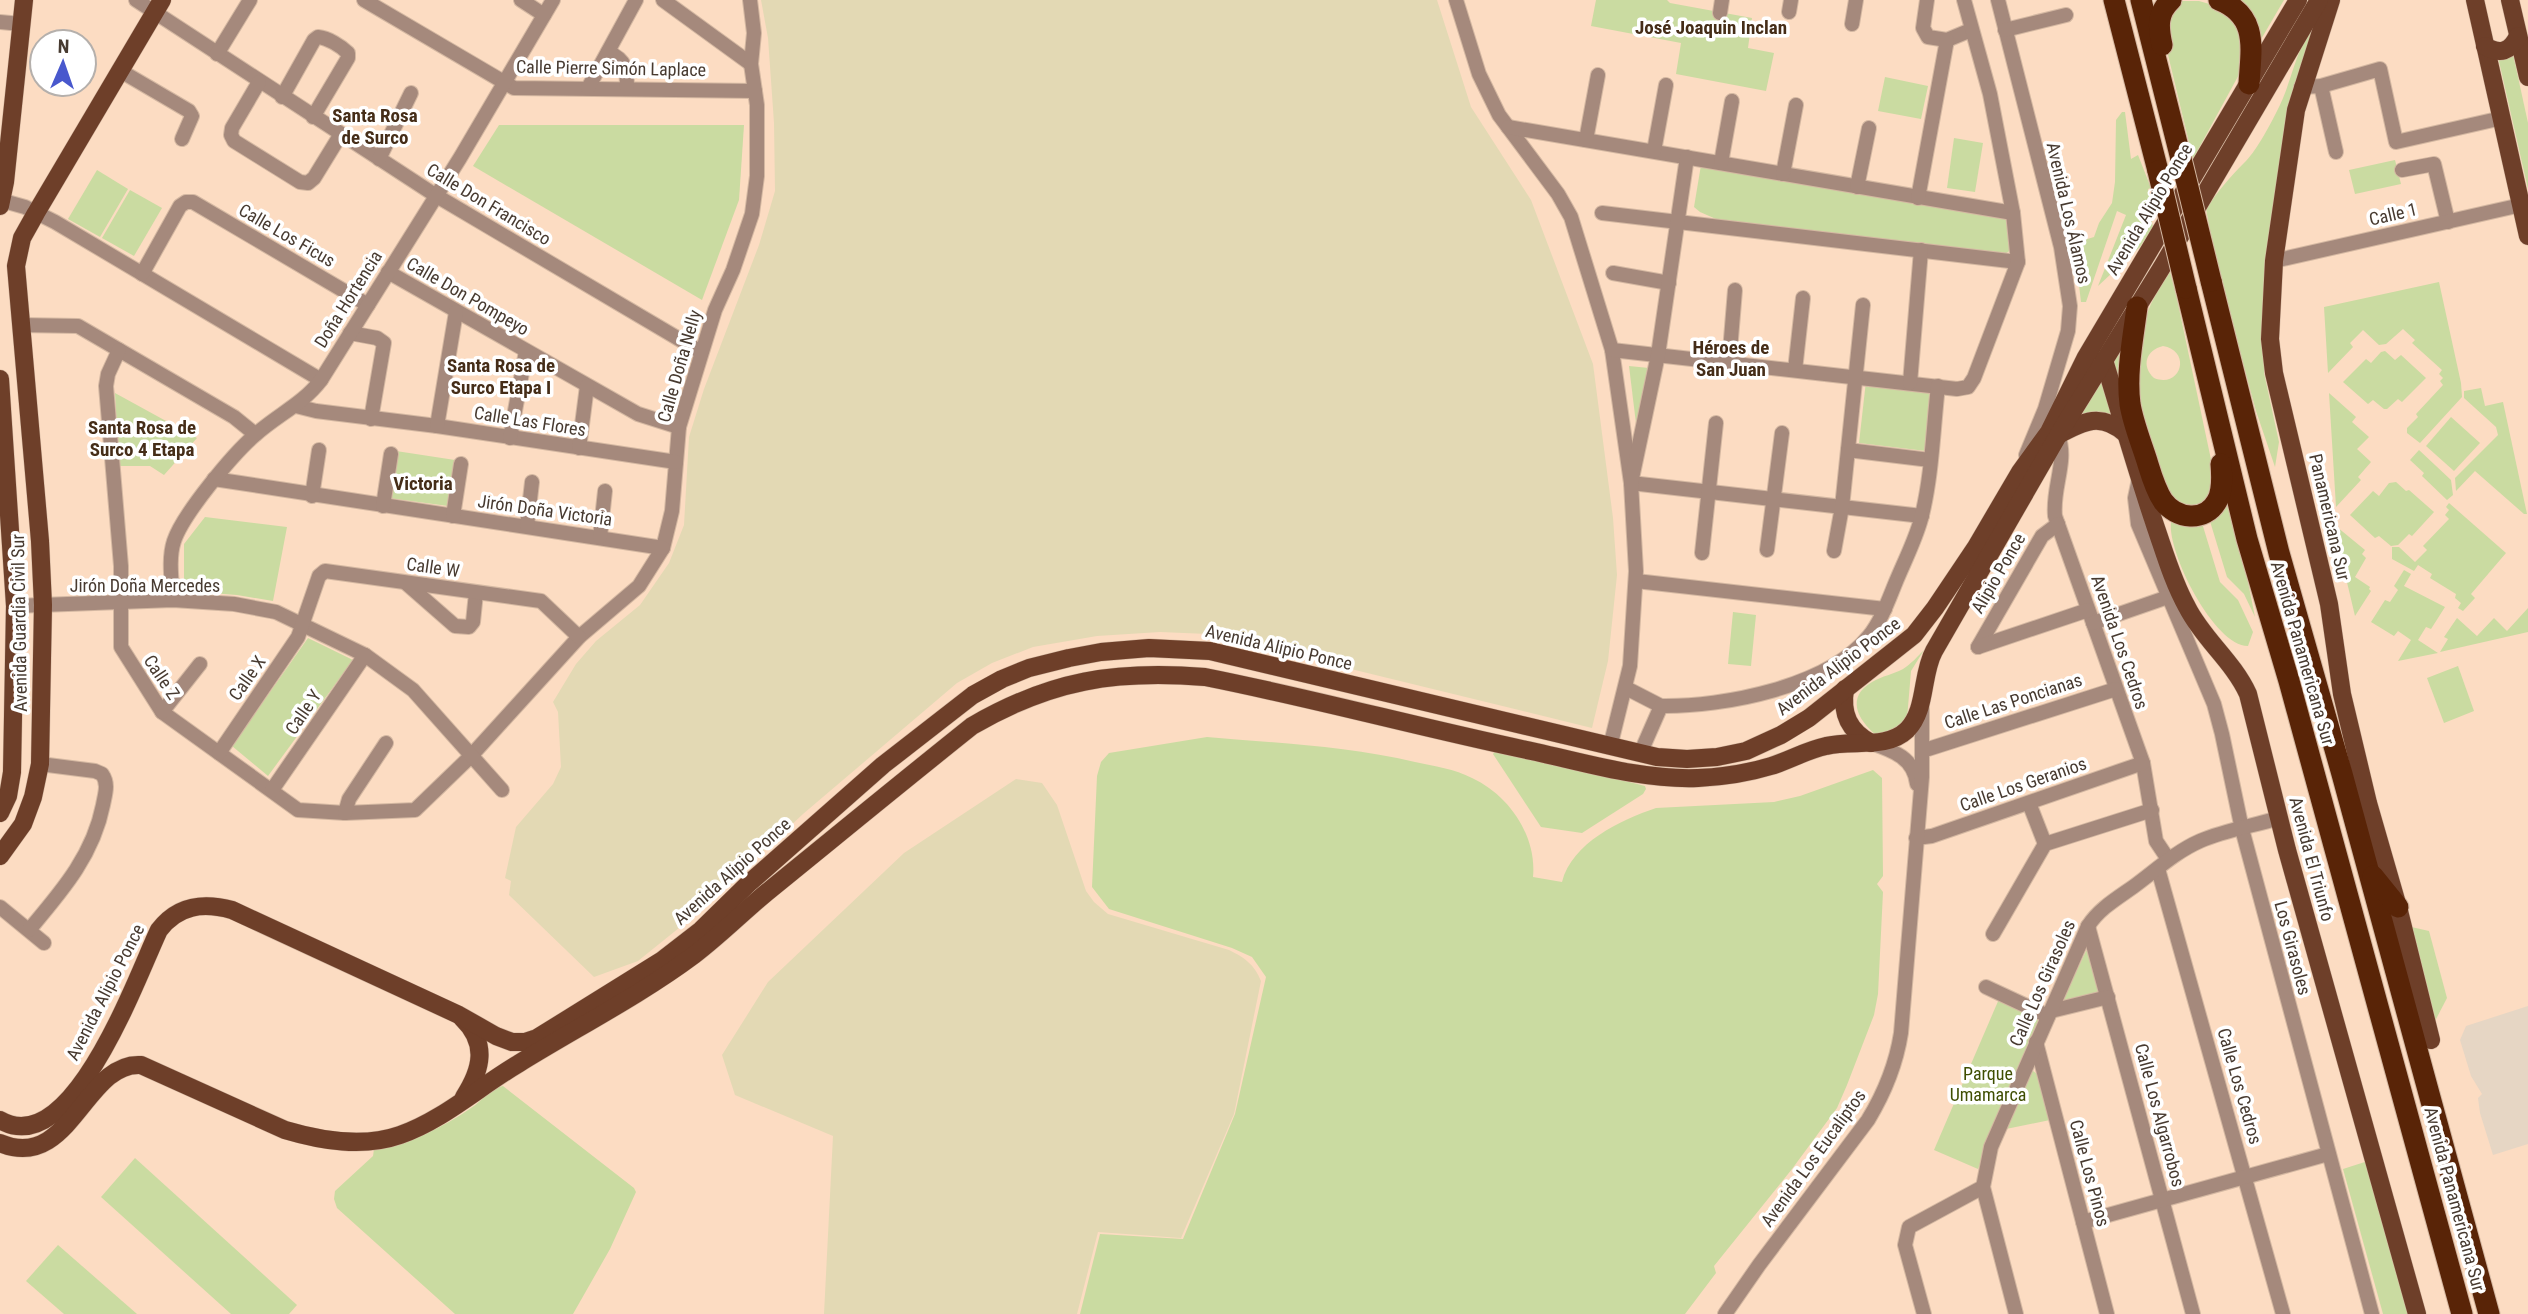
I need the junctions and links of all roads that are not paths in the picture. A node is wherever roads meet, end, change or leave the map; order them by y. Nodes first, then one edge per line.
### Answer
1 (24, 0) edge
2 (136, 0) edge
3 (250, 0) edge
4 (364, 0) edge
5 (521, 0) edge
6 (553, 0) edge
7 (636, 0) edge
8 (663, 0) edge
9 (750, 0) edge
10 (1456, 0) edge
11 (1856, 0) edge
12 (1927, 0) edge
13 (1964, 0) edge
14 (1998, 0) edge
15 (2114, 0) edge
16 (2141, 0) edge
17 (2171, 0) edge
18 (2218, 0) edge
19 (2298, 0) edge
20 (2319, 0) edge
21 (2331, 0) edge
22 (2475, 0) edge
23 (2510, 0) edge
24 (158, 7) edge
25 (544, 15) junction
26 (2066, 15) dead end
27 (0, 22) edge
28 (21, 24) junction
29 (1852, 24) dead end
30 (1971, 30) junction
31 (2005, 30) junction
32 (2518, 36) junction
33 (1947, 40) junction
34 (2486, 46) junction
35 (607, 52) junction
36 (217, 54) junction
37 (751, 64) junction
38 (2527, 69) edge
39 (119, 70) junction
40 (1598, 75) dead end
41 (260, 82) junction
42 (505, 84) junction
43 (2249, 84) junction
44 (1666, 85) dead end
45 (2321, 86) junction
46 (2301, 87) junction
47 (588, 88) junction
48 (627, 89) junction
49 (2163, 90) junction
50 (755, 91) junction
51 (411, 93) dead end
52 (282, 97) junction
53 (1732, 101) dead end
54 (1796, 105) dead end
55 (313, 117) junction
56 (2502, 118) junction
57 (1508, 127) junction
58 (1869, 128) dead end
59 (341, 134) junction
60 (182, 139) dead end
61 (1586, 140) junction
62 (1654, 152) junction
63 (2336, 152) dead end
64 (1687, 157) junction
65 (379, 159) junction
66 (1721, 163) junction
67 (2402, 170) dead end
68 (1783, 174) junction
69 (1857, 187) junction
70 (435, 195) junction
71 (1918, 198) junction
72 (0, 202) edge
73 (2521, 205) junction
74 (36, 213) junction
75 (1602, 213) dead end
76 (2013, 213) junction
77 (1678, 222) junction
78 (2448, 222) junction
79 (2528, 232) edge
80 (1921, 250) junction
81 (2274, 261) junction
82 (2018, 262) junction
83 (387, 272) junction
84 (1613, 273) dead end
85 (142, 274) junction
86 (1669, 283) junction
87 (1735, 290) dead end
88 (1803, 298) dead end
89 (368, 305) junction
90 (1863, 305) dead end
91 (2137, 307) junction
92 (456, 312) junction
93 (20, 325) junction
94 (350, 333) junction
95 (119, 350) junction
96 (1612, 350) junction
97 (526, 351) junction
98 (701, 352) junction
99 (1658, 355) junction
100 (2104, 360) junction
101 (1729, 363) junction
102 (1795, 370) junction
103 (1856, 377) junction
104 (0, 379) edge
105 (321, 380) junction
106 (1910, 383) junction
107 (587, 386) junction
108 (1937, 386) junction
109 (296, 406) junction
110 (2215, 414) junction
111 (371, 419) junction
112 (1716, 422) dead end
113 (437, 426) junction
114 (679, 427) junction
115 (30, 431) junction
116 (3, 433) junction
117 (1782, 433) dead end
118 (255, 434) junction
119 (2126, 434) junction
120 (2058, 435) junction
121 (510, 438) junction
122 (579, 448) junction
123 (319, 450) dead end
124 (1848, 450) junction
125 (391, 453) dead end
126 (1930, 460) junction
127 (676, 462) junction
128 (461, 464) dead end
129 (2020, 472) junction
130 (214, 479) junction
131 (2139, 479) junction
132 (532, 481) dead end
133 (1632, 484) junction
134 (605, 491) dead end
135 (1708, 491) junction
136 (312, 496) junction
137 (1774, 499) junction
138 (383, 506) junction
139 (1842, 507) junction
140 (453, 516) junction
141 (1922, 516) junction
142 (2058, 524) junction
143 (527, 526) junction
144 (600, 537) junction
145 (40, 541) junction
146 (6, 545) edge
147 (663, 548) junction
148 (1767, 550) dead end
149 (1835, 551) dead end
150 (1702, 554) dead end
151 (1636, 582) junction
152 (407, 583) junction
153 (476, 593) junction
154 (2168, 597) junction
155 (173, 600) junction
156 (121, 603) junction
157 (43, 605) junction
158 (15, 606) junction
159 (1885, 609) junction
160 (2091, 616) junction
161 (304, 624) junction
162 (579, 637) junction
163 (1210, 651) junction
164 (365, 655) junction
165 (200, 664) dead end
166 (1205, 677) junction
167 (1626, 688) junction
168 (2116, 688) junction
169 (1845, 689) junction
170 (1921, 697) junction
171 (1661, 706) junction
172 (162, 712) junction
173 (386, 743) dead end
174 (1871, 743) junction
175 (1610, 747) junction
176 (1922, 751) junction
177 (219, 753) junction
178 (1640, 754) junction
179 (470, 757) junction
180 (2143, 763) junction
181 (40, 764) junction
182 (272, 790) junction
183 (502, 790) dead end
184 (1918, 803) junction
185 (2029, 803) junction
186 (2152, 810) junction
187 (0, 813) edge
188 (345, 813) junction
189 (2279, 818) junction
190 (2242, 829) junction
191 (1916, 838) junction
192 (2045, 844) junction
193 (0, 856) edge
194 (2163, 864) junction
195 (2368, 869) junction
196 (0, 907) edge
197 (2398, 907) junction
198 (2088, 926) junction
199 (29, 930) junction
200 (1993, 934) dead end
201 (44, 943) dead end
202 (1986, 987) dead end
203 (2108, 998) junction
204 (2050, 1013) junction
205 (459, 1015) junction
206 (111, 1036) junction
207 (2431, 1040) joint
208 (2036, 1042) junction
209 (141, 1065) junction
210 (461, 1102) junction
211 (0, 1120) edge
212 (2441, 1136) junction
213 (0, 1143) edge
214 (2328, 1154) junction
215 (2246, 1178) junction
216 (1983, 1187) junction
217 (2164, 1200) junction
218 (2083, 1222) junction
219 (1725, 1314) edge
220 (1924, 1314) edge
221 (2016, 1314) edge
222 (2107, 1314) edge
223 (2193, 1314) edge
224 (2283, 1314) edge
225 (2372, 1314) edge
226 (2417, 1314) edge
227 (2462, 1314) edge
228 (2489, 1314) edge

1 - 28 main road
2 - 24 street, Calle Don Francisco
3 - 36 street
4 - 42 street, Calle Pierre Simón Laplace
5 - 25 street
6 - 25 street, Doña Hortencia
7 - 35 street
8 - 37 street
9 - 37 street, Calle Doña Nelly
10 - 57 street
11 - 29 street
12 - 33 street
13 - 30 street
14 - 31 street, Avenida Los Álamos
15 - 110 highway, Avenida Panamericana Sur, bridge
16 - 49 highway, Avenida Panamericana Sur
17 - 49 highway
18 - 43 highway
19 - 43 main road, Avenida Alipio Ponce
20 - 91 main road
21 - 46 main road, Panamericana Sur
22 - 34 main road
23 - 32 main road
24 - 36 street, Calle Don Francisco
24 - 39 main road, Avenida Guardia Civil Sur
25 - 42 street, Doña Hortencia
26 - 31 street
27 - 28 street
28 - 72 main road
30 - 33 street
30 - 76 street
31 - 129 street, Avenida Los Álamos
32 - 34 main road
32 - 38 main road
33 - 71 street
34 - 56 main road
35 - 47 street
35 - 48 street
36 - 41 street, Calle Don Francisco
37 - 50 street, Calle Doña Nelly
39 - 60 street
39 - 74 main road, Avenida Guardia Civil Sur
40 - 61 street
41 - 52 street, Calle Don Francisco
41 - 59 street
42 - 47 street, Calle Pierre Simón Laplace
42 - 70 street, Doña Hortencia
43 - 129 main road, Avenida Alipio Ponce
44 - 62 street
45 - 46 street
45 - 56 street
45 - 63 street
46 - 81 main road, Panamericana Sur
47 - 48 street, Calle Pierre Simón Laplace
48 - 50 street, Calle Pierre Simón Laplace
49 - 195 highway, Avenida Panamericana Sur, bridge
50 - 98 street, Calle Doña Nelly
51 - 65 street
52 - 55 street, Calle Don Francisco
52 - 55 street
53 - 66 street
54 - 68 street
55 - 59 street, Calle Don Francisco
56 - 73 main road
57 - 61 street
57 - 96 street
58 - 69 street
59 - 65 street, Calle Don Francisco
61 - 62 street
62 - 64 street
64 - 66 street
64 - 77 street
65 - 70 street, Calle Don Francisco
66 - 68 street
67 - 78 street
68 - 69 street
69 - 71 street
70 - 83 street, Doña Hortencia
70 - 98 street, Calle Don Francisco
71 - 76 street
72 - 74 street
73 - 78 street, Calle 1
73 - 79 main road
74 - 85 street
74 - 93 main road, Avenida Guardia Civil Sur
75 - 77 street
76 - 82 street
77 - 80 street
77 - 86 street
78 - 81 street, Calle 1
80 - 82 street
80 - 106 street
81 - 197 main road, Panamericana Sur
82 - 108 street
83 - 89 street, Doña Hortencia
83 - 92 street, Calle Don Pompeyo
84 - 86 street
85 - 89 street, Calle Los Ficus
85 - 105 street
86 - 99 street
87 - 101 street
88 - 102 street
89 - 94 street, Doña Hortencia
90 - 103 street
91 - 100 main road
91 - 110 highway
92 - 97 street, Calle Don Pompeyo
92 - 113 street
93 - 95 street
93 - 115 main road, Avenida Guardia Civil Sur
94 - 105 street, Doña Hortencia
94 - 111 street
95 - 118 street
95 - 156 street, Calle Z
96 - 99 street
96 - 133 street
97 - 107 street, Calle Don Pompeyo
97 - 121 street
98 - 114 street, Calle Doña Nelly
99 - 101 street
99 - 133 street
100 - 119 main road, Avenida El Triunfo
100 - 120 main road
101 - 102 street
102 - 103 street
103 - 106 street
103 - 124 street
104 - 116 main road, Avenida Guardia Civil Sur
105 - 109 street, Doña Hortencia
106 - 108 street
107 - 114 street, Calle Don Pompeyo
107 - 122 street
108 - 126 street
109 - 111 street, Calle Las Flores
109 - 118 street, Doña Hortencia
110 - 227 highway, Avenida Panamericana Sur
111 - 113 street, Calle Las Flores
112 - 135 street
113 - 121 street, Calle Las Flores
114 - 127 street, Calle Doña Nelly
115 - 116 main road
115 - 145 main road, Avenida Guardia Civil Sur
116 - 146 main road, Avenida Guardia Civil Sur
117 - 137 street
118 - 130 street, Doña Hortencia
119 - 120 main road
119 - 131 main road, Avenida El Triunfo
120 - 142 street, Avenida Los Cedros
120 - 170 main road
121 - 122 street, Calle Las Flores
122 - 127 street, Calle Las Flores
123 - 136 street
124 - 126 street
124 - 139 street
125 - 138 street
126 - 141 street
127 - 147 street, Calle Doña Nelly
128 - 140 street
129 - 169 main road, Avenida Alipio Ponce
130 - 136 street, Jirón Doña Victoria
130 - 155 street, Doña Hortencia
131 - 154 street
131 - 189 main road, Avenida El Triunfo
132 - 143 street
133 - 135 street
133 - 151 street
134 - 144 street
135 - 137 street
135 - 150 street
136 - 138 street, Jirón Doña Victoria
137 - 139 street
137 - 148 street
138 - 140 street, Jirón Doña Victoria
139 - 141 street
139 - 149 street
140 - 143 street, Jirón Doña Victoria
141 - 159 street
142 - 160 street, Avenida Los Cedros
142 - 160 street, Alipio Ponce
143 - 144 street, Jirón Doña Victoria
144 - 147 street, Jirón Doña Victoria
145 - 146 main road
145 - 157 main road, Avenida Guardia Civil Sur
146 - 158 main road, Avenida Guardia Civil Sur
147 - 162 street, Calle Doña Nelly
151 - 159 street
151 - 167 street
152 - 153 street, Calle W
152 - 153 street
152 - 161 street, Calle W
153 - 162 street, Calle W
154 - 160 street
154 - 190 street, Los Girasoles
155 - 156 street, Jirón Doña Mercedes
155 - 161 street, Jirón Doña Mercedes
156 - 157 street, Jirón Doña Mercedes
156 - 172 street, Calle Z
157 - 158 street, Jirón Doña Mercedes
157 - 181 main road, Avenida Guardia Civil Sur
158 - 187 main road, Avenida Guardia Civil Sur
159 - 171 street
160 - 168 street, Avenida Los Cedros
161 - 164 street, Jirón Doña Mercedes
161 - 177 street, Calle X
162 - 179 street, Calle Doña Nelly
163 - 166 main road
163 - 175 main road, Avenida Alipio Ponce
163 - 205 main road, Avenida Alipio Ponce
164 - 179 street, Jirón Doña Mercedes
164 - 182 street, Calle Y
165 - 172 street
166 - 174 main road
166 - 210 main road
167 - 171 street
167 - 175 street
168 - 176 street, Calle Las Poncianas
168 - 180 street, Avenida Los Cedros
169 - 174 main road
169 - 178 main road, Avenida Alipio Ponce
170 - 174 main road
170 - 176 street, Avenida Los Eucaliptos
171 - 178 street
172 - 177 street, Calle Z
173 - 188 street
174 - 184 street, Avenida Los Eucaliptos
175 - 178 main road, Avenida Alipio Ponce
176 - 184 street, Avenida Los Eucaliptos
177 - 182 street, Calle Z
179 - 183 street, Jirón Doña Mercedes
179 - 188 street, Calle Z
180 - 185 street, Calle Los Geranios
180 - 186 street, Avenida Los Cedros
181 - 193 main road, Avenida Guardia Civil Sur
181 - 199 street
182 - 188 street, Calle Z
184 - 191 street, Avenida Los Eucaliptos
185 - 191 street, Calle Los Geranios
185 - 192 street
186 - 192 street
186 - 194 street, Avenida Los Cedros
189 - 190 street, Calle Los Girasoles
189 - 226 main road, Avenida El Triunfo
190 - 194 street, Calle Los Girasoles
190 - 214 street, Los Girasoles
191 - 219 street, Avenida Los Eucaliptos
192 - 200 street
194 - 198 street, Calle Los Girasoles
194 - 215 street, Calle Los Cedros
195 - 197 highway
195 - 212 highway, Avenida Panamericana Sur
196 - 199 street
197 - 207 main road, Panamericana Sur
198 - 203 street, Calle Los Algarrobos
198 - 204 street, Calle Los Girasoles
199 - 201 street
202 - 204 street
203 - 204 street
203 - 217 street, Calle Los Algarrobos
204 - 208 street, Calle Los Girasoles
205 - 206 main road, Avenida Alipio Ponce
205 - 210 main road
206 - 209 main road
206 - 211 main road, Avenida Alipio Ponce
207 - 212 highway
208 - 216 street, Calle Los Girasoles
208 - 218 street, Calle Los Pinos
209 - 210 main road
209 - 213 main road
212 - 228 highway, Avenida Panamericana Sur
214 - 215 street
214 - 225 street, Los Girasoles
215 - 217 street
215 - 224 street, Calle Los Cedros
216 - 220 street
216 - 221 street
217 - 218 street
217 - 223 street, Calle Los Algarrobos
218 - 222 street, Calle Los Pinos

